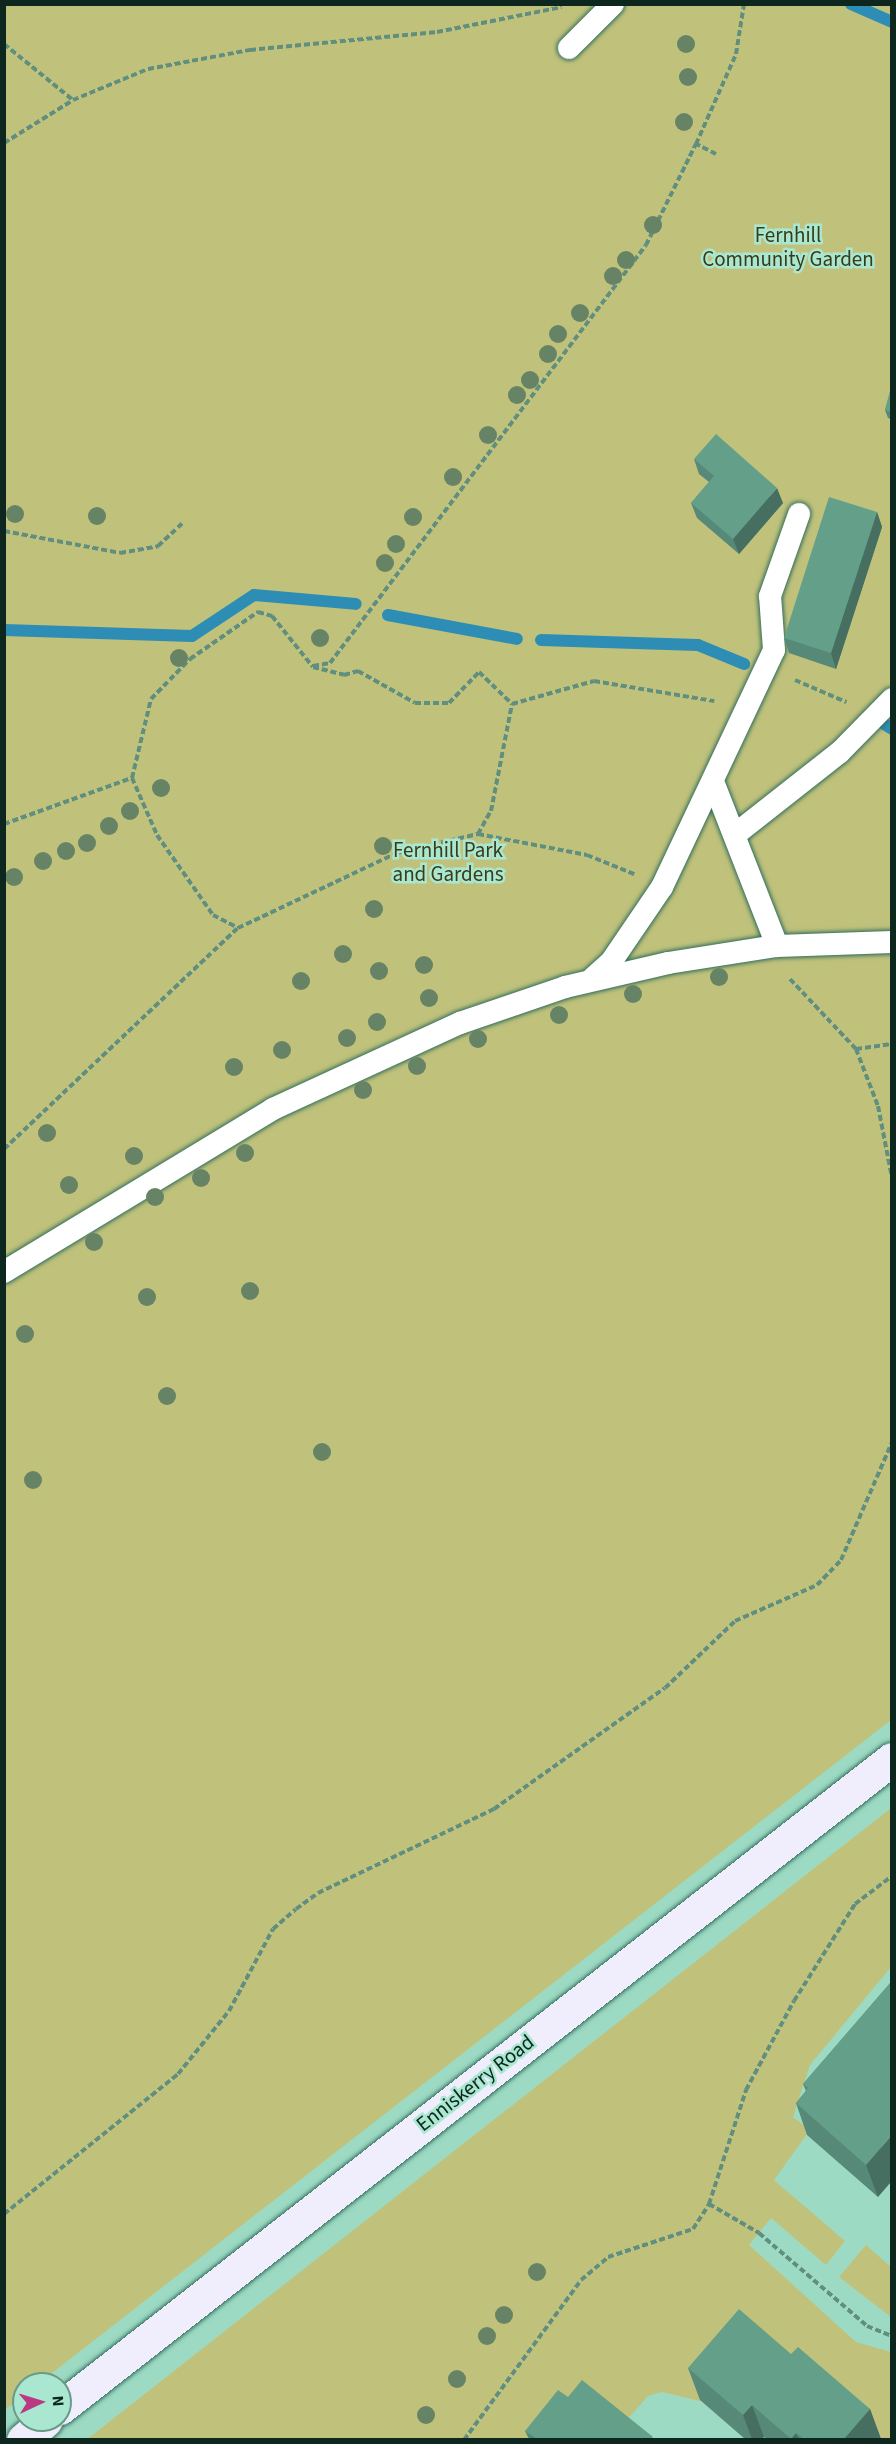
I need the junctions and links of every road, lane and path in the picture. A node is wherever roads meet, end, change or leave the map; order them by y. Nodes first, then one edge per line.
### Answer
1 (576, 4) edge
2 (614, 4) edge
3 (744, 4) edge
4 (4, 44) edge
5 (569, 48) dead end
6 (74, 100) junction
7 (4, 143) edge
8 (696, 144) junction
9 (716, 154) dead end
10 (799, 514) dead end
11 (183, 524) dead end
12 (4, 531) edge
13 (313, 666) junction
14 (766, 667) junction
15 (512, 704) junction
16 (884, 707) edge
17 (746, 712) junction
18 (132, 778) junction
19 (714, 784) junction
20 (4, 825) edge
21 (737, 833) junction
22 (478, 834) junction
23 (662, 887) junction
24 (238, 928) junction
25 (891, 942) edge
26 (777, 946) junction
27 (592, 979) junction
28 (891, 1044) edge
29 (856, 1049) junction
30 (4, 1149) edge
31 (891, 1178) edge
32 (4, 1272) edge
33 (891, 1442) edge
34 (891, 1759) edge
35 (891, 1876) edge
36 (709, 2204) junction
37 (4, 2214) edge
38 (891, 2336) edge
39 (72, 2399) edge
40 (464, 2439) edge

1 - 6 path
2 - 5 lane
3 - 8 path
4 - 6 path
6 - 7 path
8 - 9 path
8 - 13 path
10 - 14 lane
11 - 12 path
13 - 15 path
13 - 18 path
14 - 16 path
14 - 17 lane
15 - 17 path
15 - 22 path
16 - 21 lane
17 - 19 lane
18 - 20 path
18 - 24 path
19 - 21 lane
19 - 23 lane
21 - 26 lane
22 - 23 path
22 - 24 path
23 - 27 lane
24 - 30 path
25 - 26 lane
26 - 27 lane
26 - 29 path
27 - 32 lane
28 - 29 path
29 - 31 path
33 - 37 path
34 - 39 main road, Enniskerry Road
35 - 36 path
36 - 38 path
36 - 40 path

